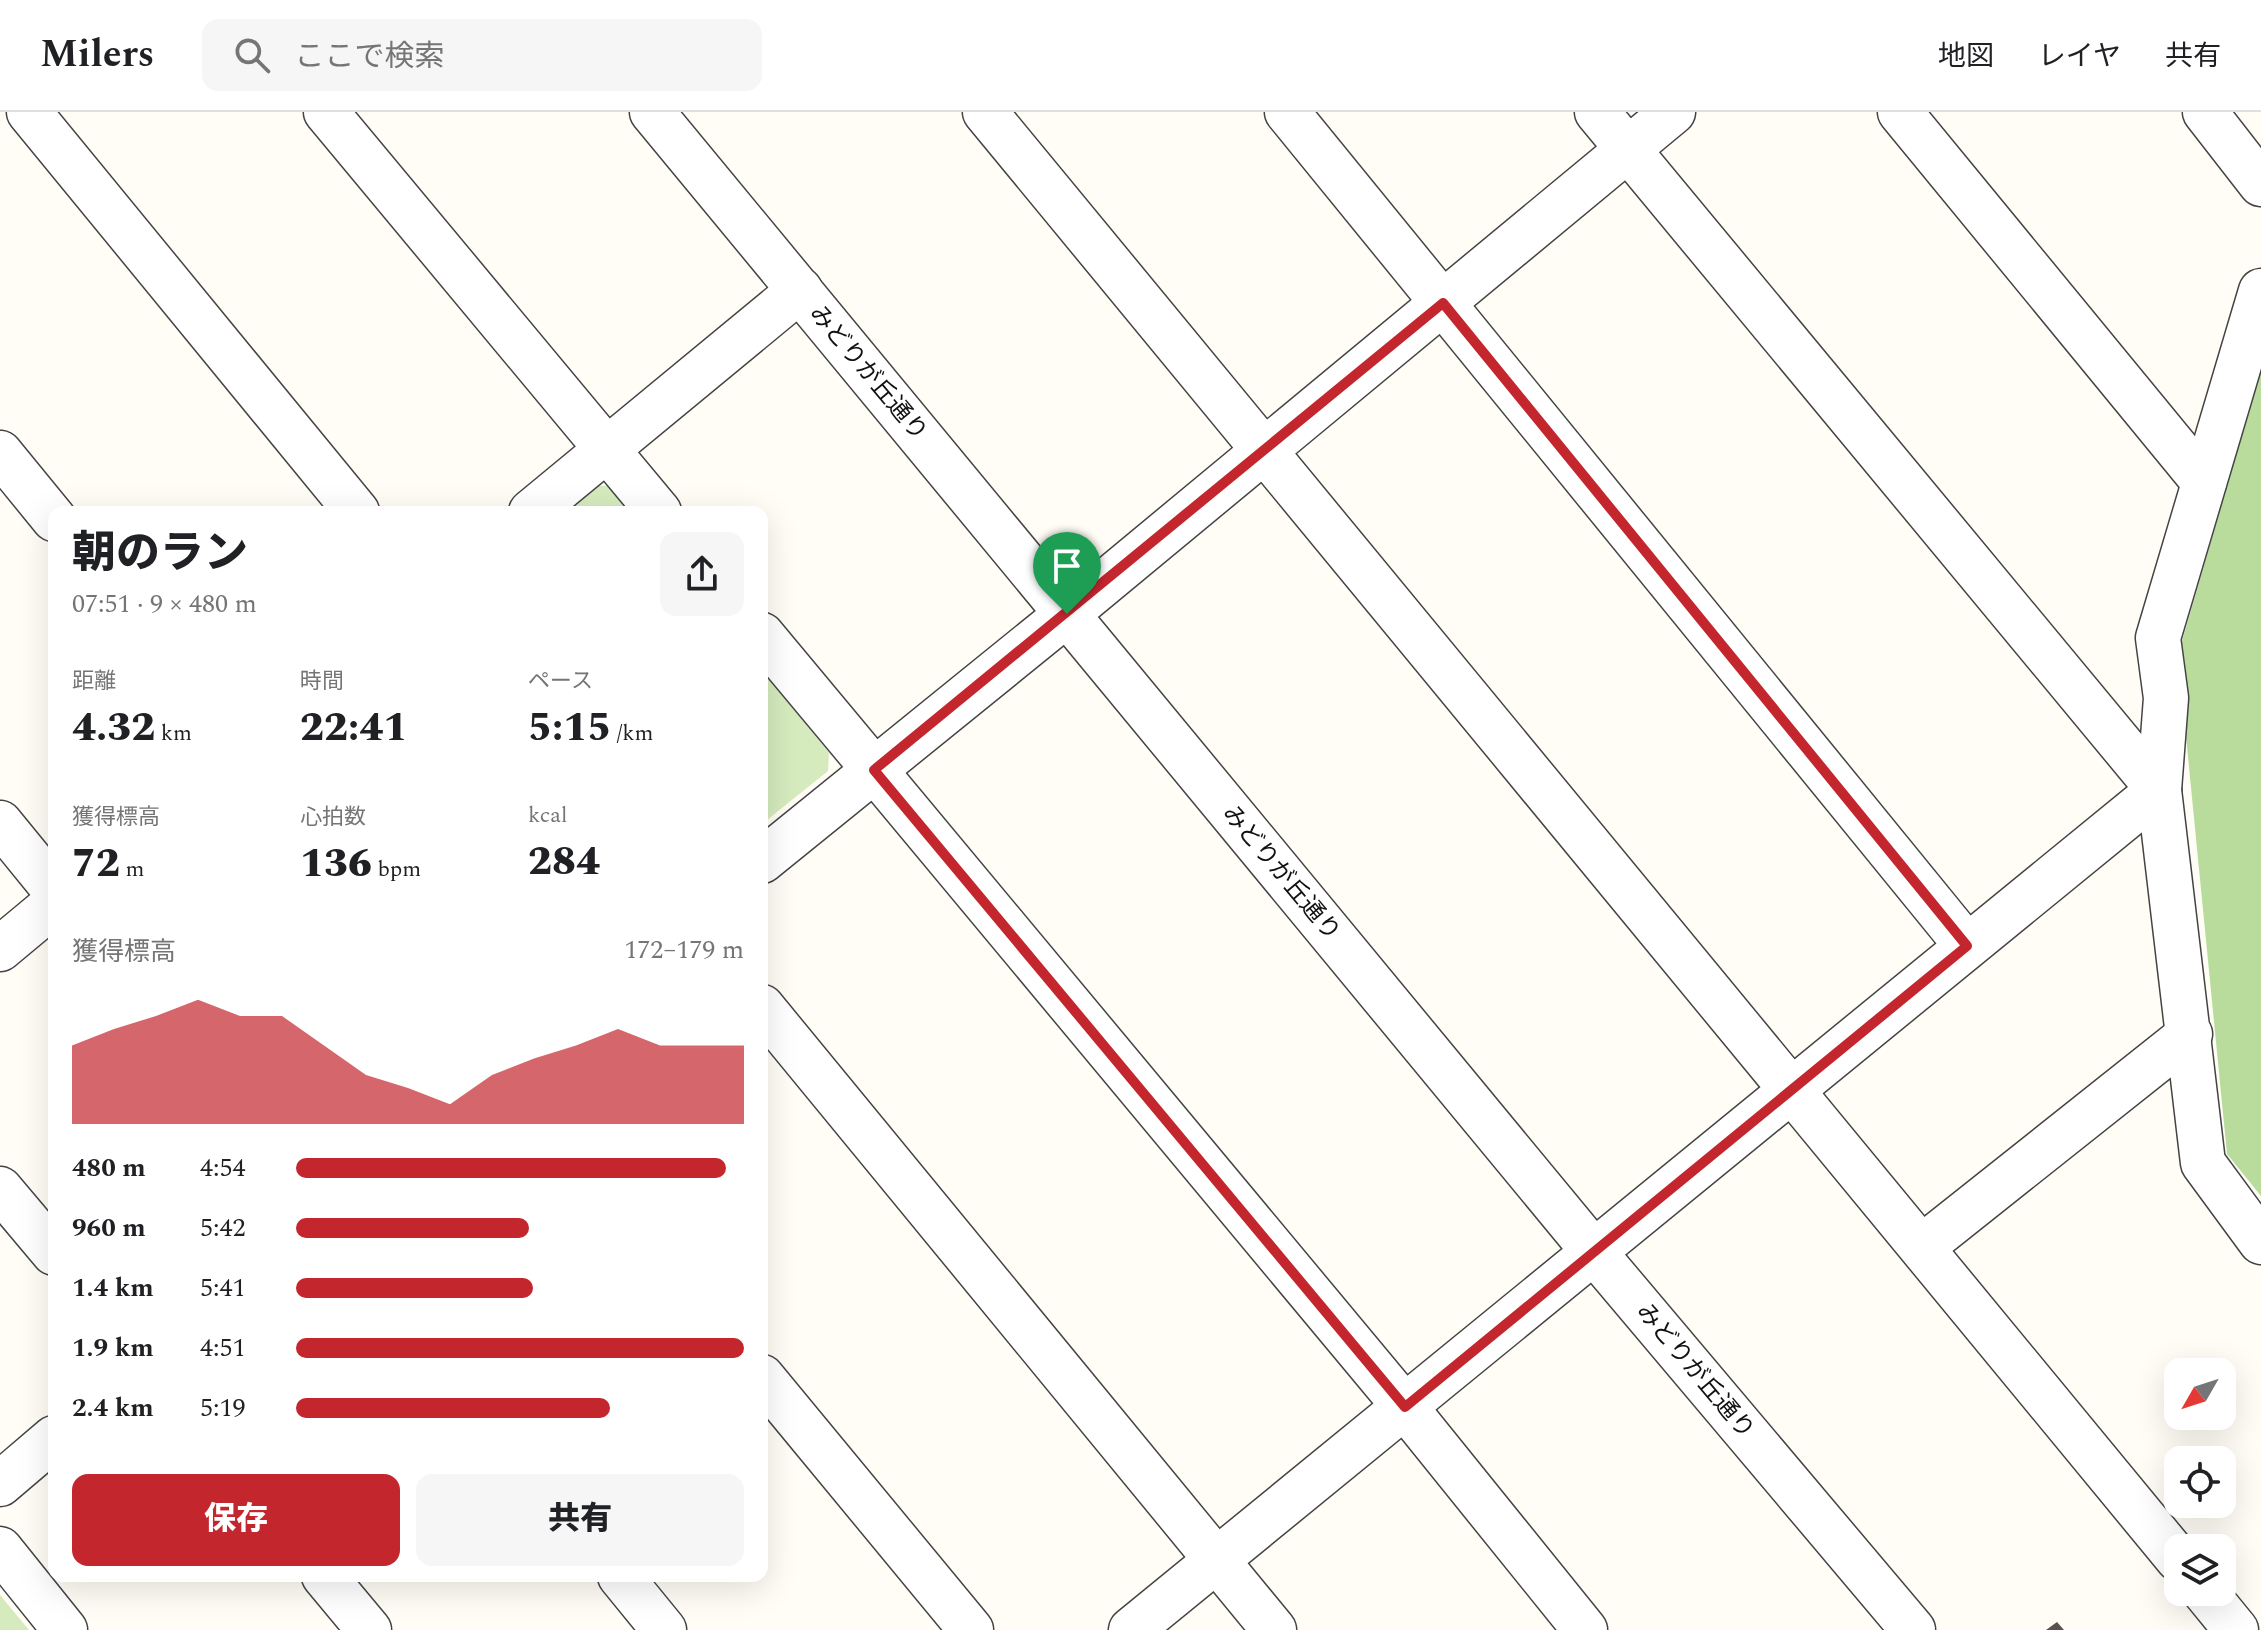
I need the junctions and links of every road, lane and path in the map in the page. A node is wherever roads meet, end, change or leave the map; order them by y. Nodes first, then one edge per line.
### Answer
1 (29, 112) edge
2 (326, 112) edge
3 (652, 112) edge
4 (985, 112) edge
5 (1287, 112) edge
6 (1597, 112) edge
7 (1673, 112) edge
8 (1900, 112) edge
9 (2205, 112) edge
10 (1628, 149) junction
11 (2261, 184) edge
12 (800, 290) junction
13 (2261, 291) edge
14 (1443, 303) junction
15 (607, 449) junction
16 (1264, 450) junction
17 (0, 453) edge
18 (2204, 482) junction
19 (352, 506) edge
20 (538, 506) edge
21 (654, 506) edge
22 (48, 512) edge
23 (1067, 614) junction
24 (768, 642) edge
25 (874, 770) junction
26 (2159, 790) junction
27 (0, 823) edge
28 (768, 856) edge
29 (48, 882) edge
30 (48, 909) edge
31 (1967, 946) junction
32 (0, 949) edge
33 (768, 1014) edge
34 (2190, 1034) junction
35 (1792, 1090) junction
36 (0, 1189) edge
37 (2261, 1242) edge
38 (48, 1246) edge
39 (1922, 1247) junction
40 (1594, 1252) junction
41 (768, 1384) edge
42 (1405, 1407) junction
43 (48, 1443) edge
44 (0, 1484) edge
45 (2164, 1542) edge
46 (0, 1549) edge
47 (1217, 1560) junction
48 (329, 1582) edge
49 (625, 1582) edge
50 (2216, 1606) edge
51 (65, 1630) edge
52 (369, 1630) edge
53 (664, 1630) edge
54 (971, 1630) edge
55 (1131, 1630) edge
56 (1274, 1630) edge
57 (1585, 1630) edge
58 (1913, 1630) edge
59 (2236, 1630) edge

1 - 19 street
2 - 15 street
3 - 12 street, みどりが丘通り
4 - 16 street
5 - 14 street
6 - 10 street
7 - 10 street
8 - 18 street
9 - 11 street
10 - 14 street
10 - 26 street
12 - 15 street
12 - 23 street, みどりが丘通り
13 - 18 street
14 - 16 street
14 - 31 street
15 - 20 street
15 - 21 street
16 - 23 street
16 - 35 street
17 - 22 street
18 - 26 street
23 - 25 street
23 - 40 street, みどりが丘通り
24 - 25 street
25 - 28 street
25 - 42 street
26 - 31 street
26 - 34 street
27 - 29 street
30 - 32 street
31 - 35 street
33 - 47 street
34 - 37 street
34 - 39 street
35 - 39 street
35 - 40 street
36 - 38 street
39 - 45 street
40 - 42 street
40 - 58 street, みどりが丘通り
41 - 54 street
42 - 47 street
42 - 57 street
43 - 44 street
46 - 51 street
47 - 55 street
47 - 56 street
48 - 52 street
49 - 53 street
50 - 59 street

